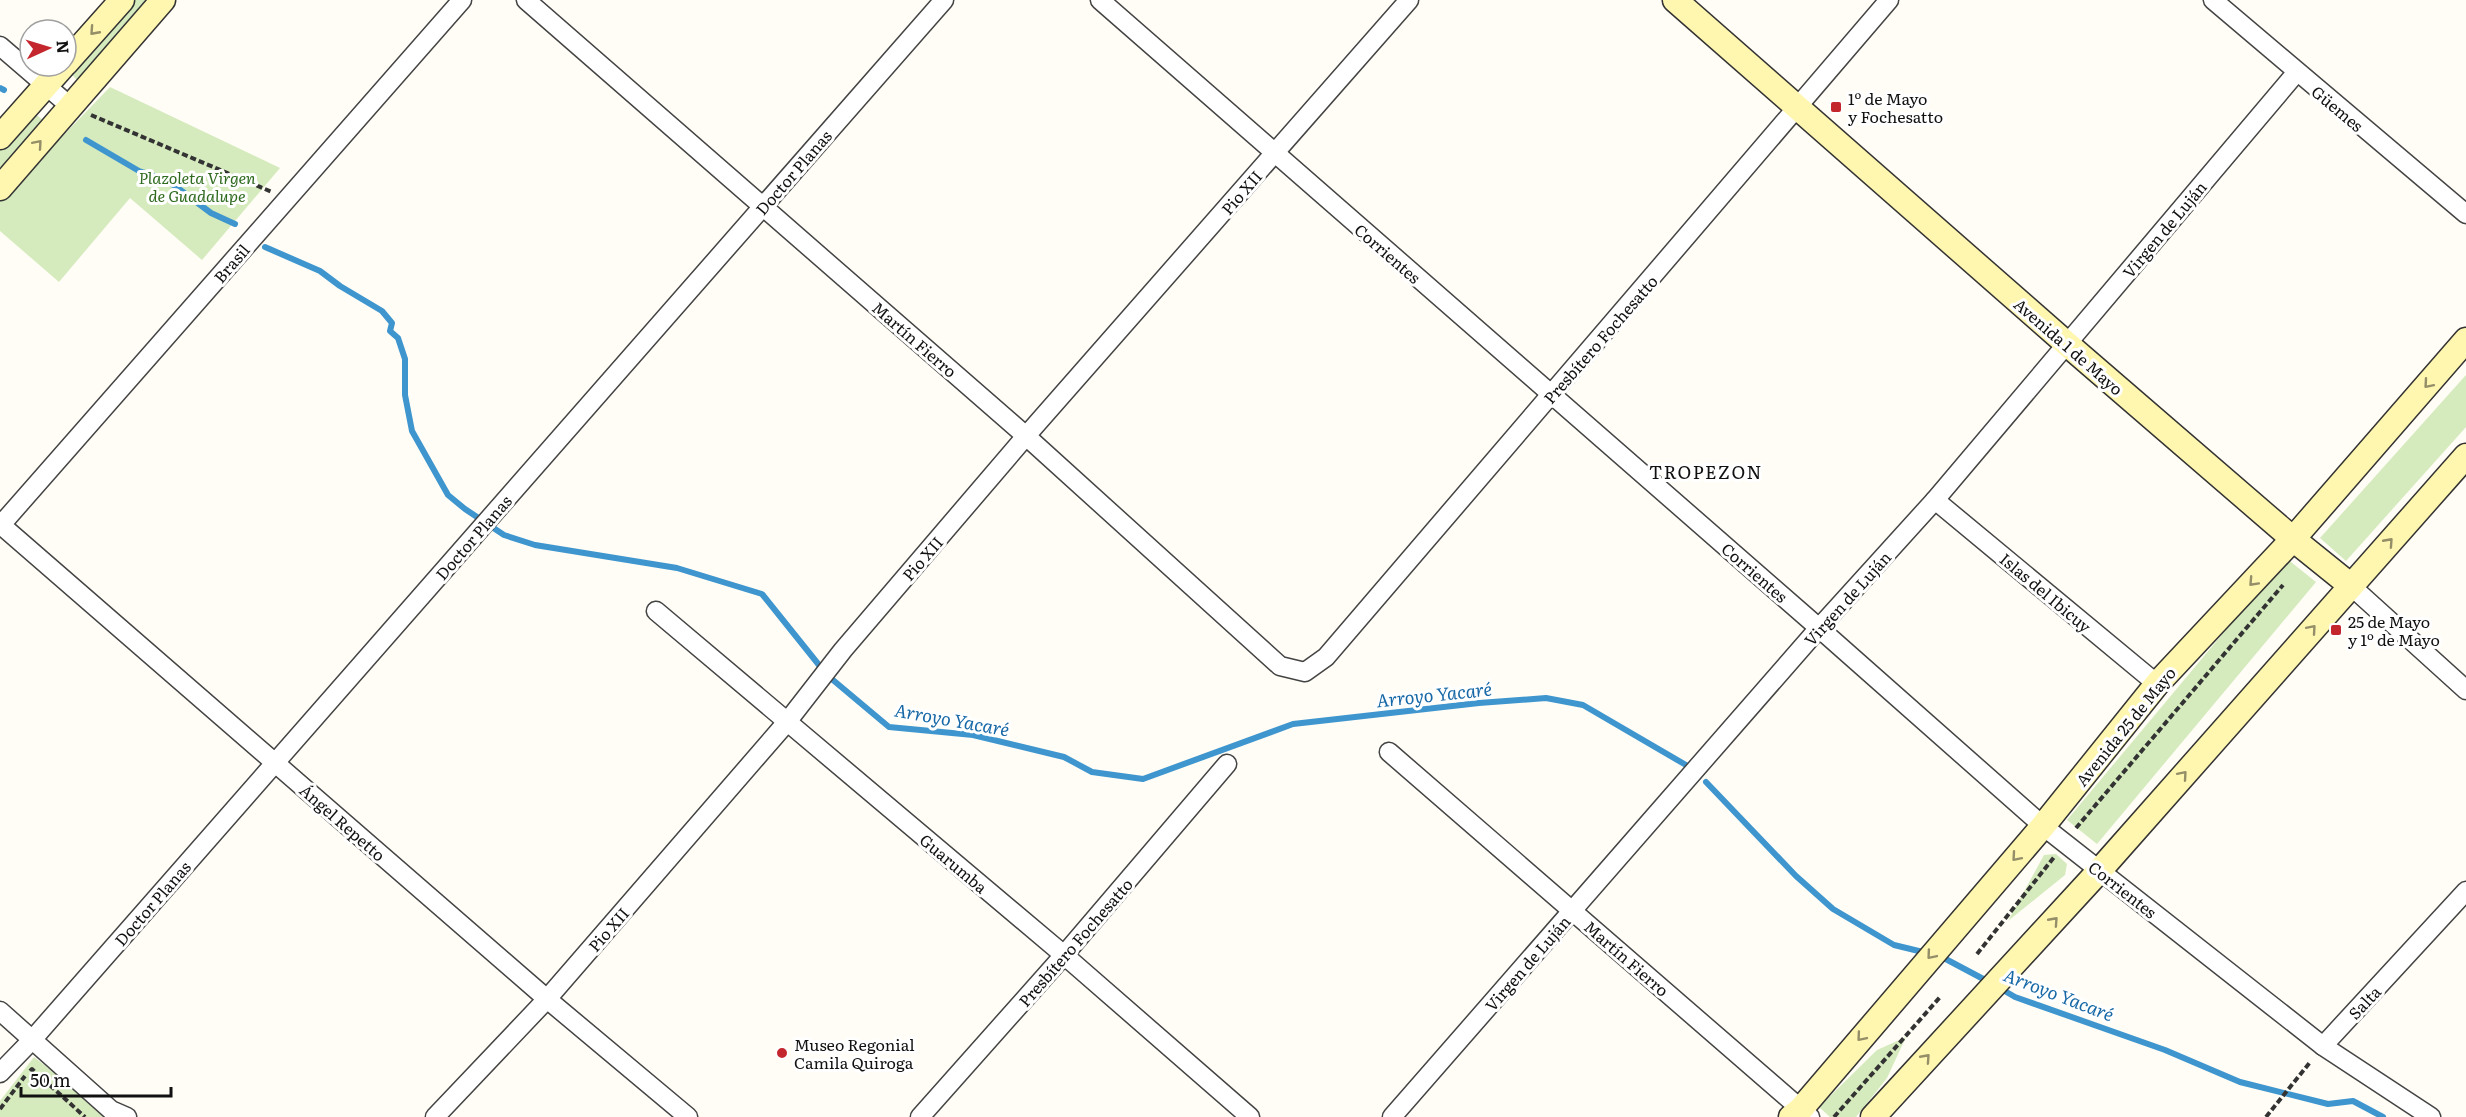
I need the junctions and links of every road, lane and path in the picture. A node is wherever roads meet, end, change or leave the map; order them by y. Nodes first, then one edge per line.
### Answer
1 (122, 0) edge
2 (164, 0) edge
3 (462, 0) edge
4 (526, 0) edge
5 (944, 0) edge
6 (1100, 0) edge
7 (1409, 0) edge
8 (1675, 0) edge
9 (1889, 0) edge
10 (2212, 0) edge
11 (0, 46) edge
12 (78, 49) edge
13 (2296, 73) junction
14 (53, 78) edge
15 (46, 86) junction
16 (71, 107) junction
17 (1797, 108) junction
18 (0, 137) edge
19 (1275, 155) junction
20 (0, 188) edge
21 (287, 199) junction
22 (763, 206) junction
23 (2466, 214) edge
24 (2466, 340) edge
25 (2067, 344) junction
26 (1552, 395) junction
27 (1026, 436) junction
28 (2466, 456) edge
29 (1935, 500) junction
30 (0, 525) edge
31 (2293, 539) junction
32 (2287, 580) dead end
33 (2350, 585) junction
34 (656, 611) dead end
35 (1819, 628) junction
36 (1305, 672) joint
37 (2157, 684) junction
38 (2466, 690) edge
39 (787, 722) junction
40 (1389, 752) dead end
41 (275, 763) junction
42 (1227, 764) dead end
43 (2043, 826) junction
44 (2065, 843) junction
45 (2100, 870) junction
46 (2466, 891) edge
47 (1572, 910) junction
48 (1977, 954) dead end
49 (1064, 955) junction
50 (1941, 996) dead end
51 (547, 999) junction
52 (0, 1011) edge
53 (32, 1040) junction
54 (2323, 1046) junction
55 (0, 1073) edge
56 (0, 1108) edge
57 (1801, 1114) edge
58 (85, 1117) edge
59 (127, 1117) edge
60 (435, 1117) edge
61 (688, 1117) edge
62 (920, 1117) edge
63 (1250, 1117) edge
64 (1392, 1117) edge
65 (1834, 1117) edge
66 (1873, 1117) edge
67 (2266, 1117) edge
68 (2431, 1117) edge

1 -> 12 main road
2 - 16 main road
3 - 21 street, Brasil
4 - 22 street, Martín Fierro
5 - 22 street, Doctor Planas
6 - 19 street, Corrientes
7 - 19 street, Pio XII
8 - 17 main road, Avenida 1 de Mayo
9 - 17 street, Presbítero Fochesatto
10 - 13 street, Güemes
11 - 15 street
13 - 23 street, Güemes
13 - 25 street, Virgen de Luján
14 - 15 main road
15 - 16 street
15 - 18 main road
20 -> 16 main road
16 - 21 path
17 - 25 main road, Avenida 1 de Mayo
17 - 26 street, Presbítero Fochesatto
19 - 26 street, Corrientes
19 - 27 street, Pio XII
21 - 30 street, Brasil
22 - 27 street, Martín Fierro
22 - 41 street, Doctor Planas
24 -> 31 main road, Avenida 25 de Mayo
25 - 29 street, Virgen de Luján
25 - 31 main road, Avenida 1 de Mayo
26 - 35 street, Corrientes
26 - 36 street, Presbítero Fochesatto
27 - 36 street, Martín Fierro
27 - 39 street, Pio XII
33 -> 28 main road
29 - 35 street, Virgen de Luján
29 - 37 street, Islas del Ibicuy
30 - 41 street, Ángel Repetto
31 - 33 main road, Avenida 1 de Mayo
31 -> 37 main road, Avenida 25 de Mayo
32 - 44 path
33 - 38 street, Avenida 1 de Mayo
45 -> 33 main road
34 - 39 street, Guarumba
35 - 43 street, Corrientes
35 - 47 street, Virgen de Luján
37 - 43 main road, Avenida 25 de Mayo
39 - 49 street, Guarumba
39 - 51 street, Pio XII
40 - 47 street, Martín Fierro
41 - 51 street, Ángel Repetto
41 - 53 street, Doctor Planas
42 - 49 street, Presbítero Fochesatto
43 - 44 street, Corrientes
43 -> 57 main road, Avenida 25 de Mayo
44 - 45 street, Corrientes
44 - 48 path
45 - 54 street, Corrientes
66 -> 45 main road
46 - 54 street, Salta
47 - 57 street, Martín Fierro
47 - 64 street, Virgen de Luján
49 - 62 street, Presbítero Fochesatto
49 - 63 street, Guarumba
50 - 65 path
51 - 60 street, Pio XII
51 - 61 street, Ángel Repetto
52 - 53 street
53 - 55 street, Doctor Planas
53 - 59 street
54 - 67 path
54 - 68 street, Corrientes
56 - 58 path

